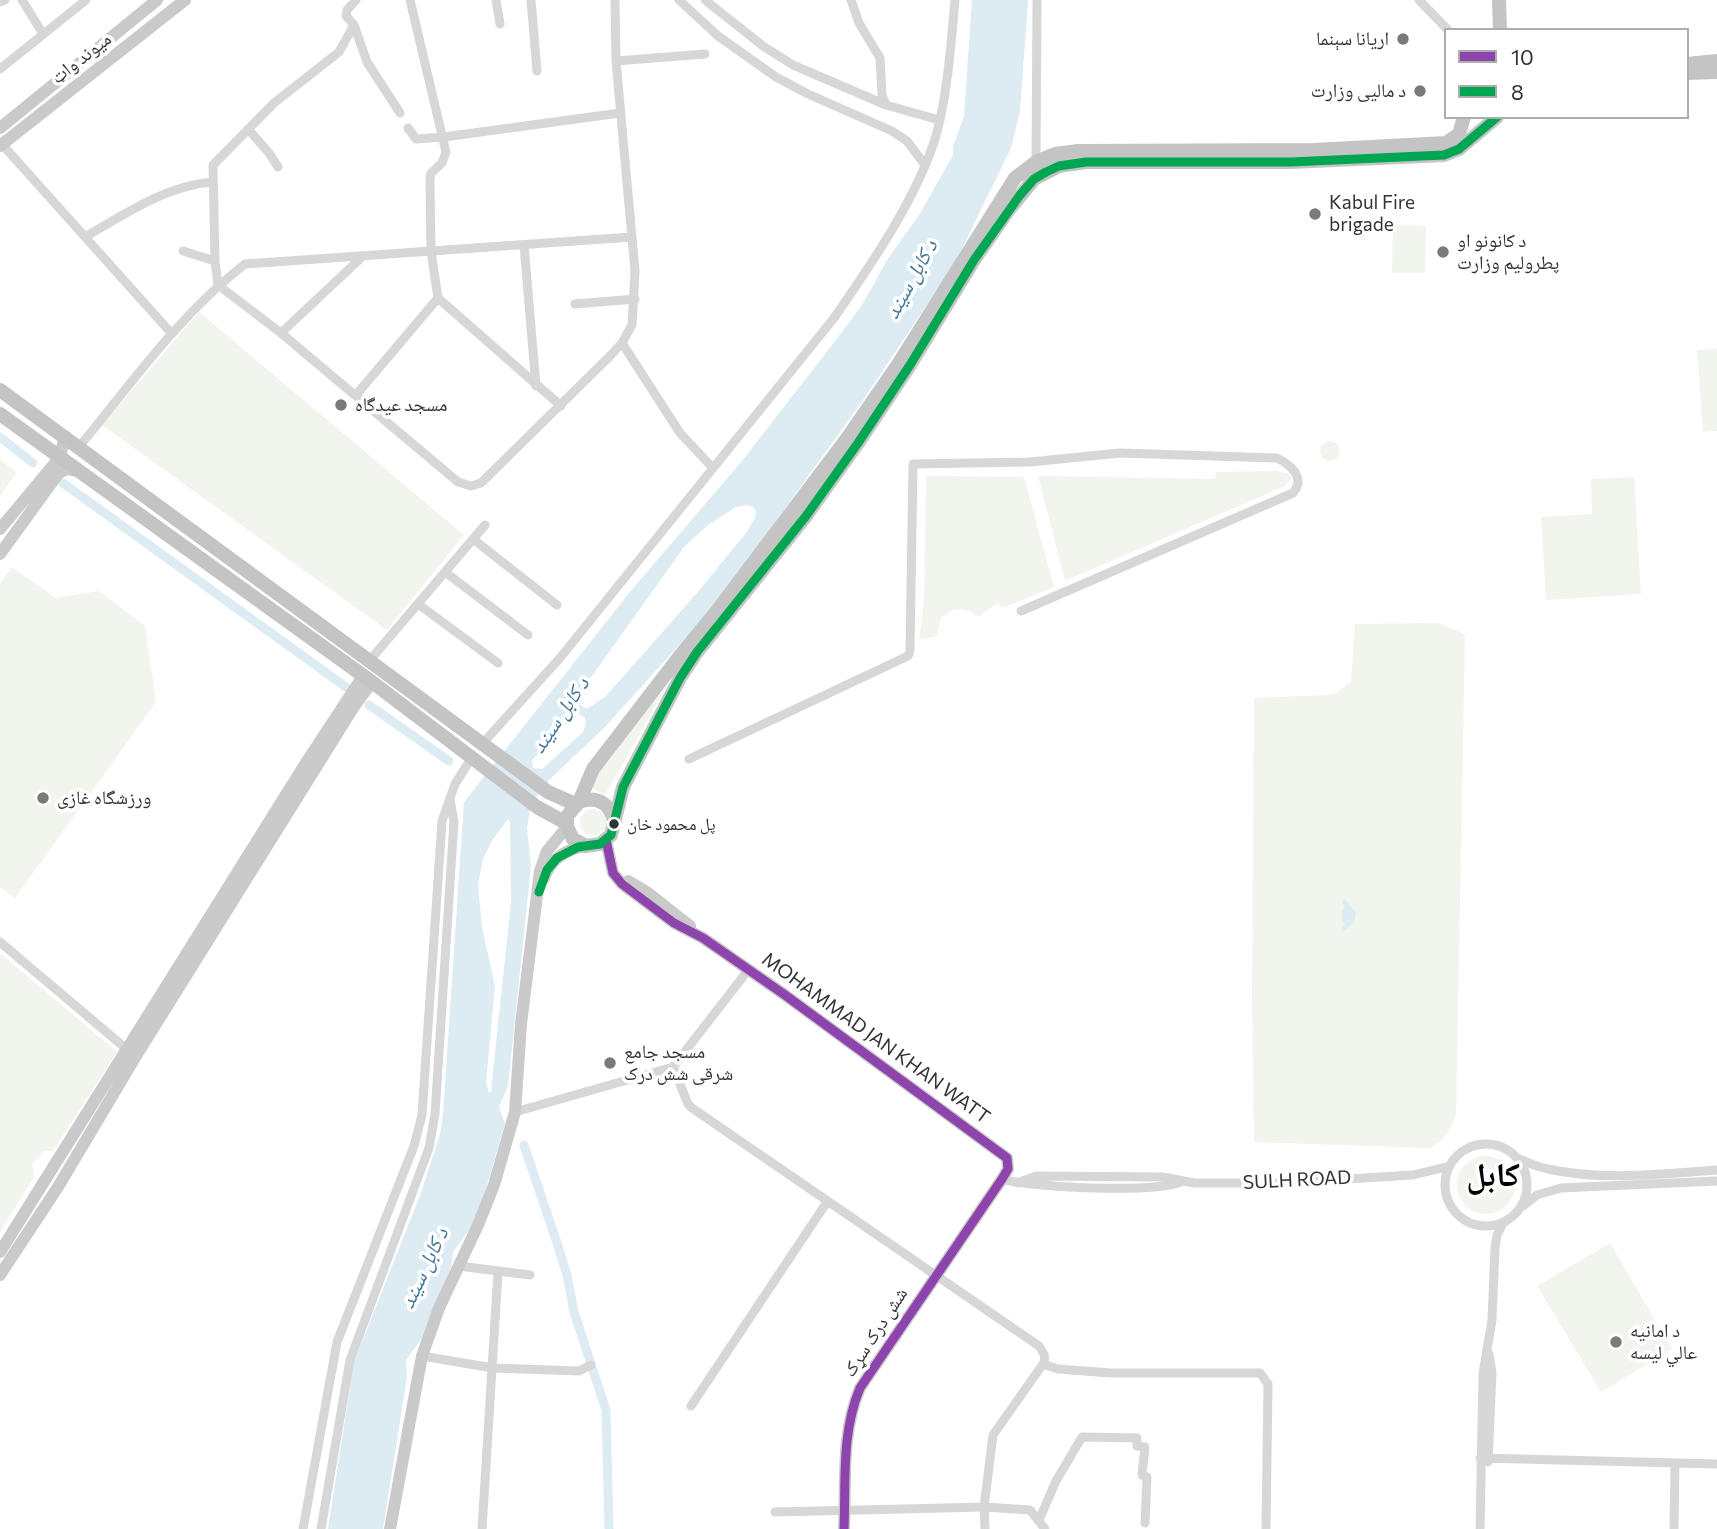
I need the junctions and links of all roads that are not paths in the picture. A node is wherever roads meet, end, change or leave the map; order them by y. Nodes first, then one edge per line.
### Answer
1 (22, 0) edge
2 (86, 0) edge
3 (185, 0) edge
4 (356, 0) edge
5 (410, 0) edge
6 (496, 0) edge
7 (531, 0) edge
8 (615, 0) edge
9 (679, 0) edge
10 (705, 0) edge
11 (851, 0) edge
12 (955, 0) edge
13 (1037, 0) edge
14 (1419, 0) edge
15 (1499, 0) edge
16 (155, 1) edge
17 (500, 24) dead end
18 (354, 25) junction
19 (1446, 28) edge
20 (1500, 28) edge
21 (43, 34) junction
22 (705, 54) dead end
23 (616, 61) junction
24 (1717, 61) edge
25 (1689, 64) edge
26 (0, 69) edge
27 (537, 71) dead end
28 (1717, 72) edge
29 (1689, 74) edge
30 (886, 104) junction
31 (400, 113) dead end
32 (620, 113) junction
33 (1463, 119) edge
34 (1495, 119) edge
35 (939, 120) junction
36 (0, 128) edge
37 (408, 128) dead end
38 (248, 129) junction
39 (444, 137) junction
40 (1, 144) edge
41 (1036, 162) junction
42 (925, 165) junction
43 (278, 167) dead end
44 (213, 182) junction
45 (85, 237) junction
46 (632, 237) junction
47 (524, 245) junction
48 (183, 251) dead end
49 (431, 251) junction
50 (363, 256) junction
51 (215, 261) junction
52 (218, 285) junction
53 (438, 298) junction
54 (635, 299) junction
55 (575, 304) dead end
56 (281, 333) junction
57 (172, 334) junction
58 (622, 343) junction
59 (536, 386) junction
60 (0, 390) edge
61 (356, 394) junction
62 (561, 406) junction
63 (0, 414) edge
64 (65, 436) junction
65 (79, 447) junction
66 (60, 457) junction
67 (712, 467) junction
68 (81, 471) junction
69 (139, 491) junction
70 (136, 511) junction
71 (485, 525) dead end
72 (0, 529) edge
73 (473, 539) junction
74 (0, 554) edge
75 (445, 572) junction
76 (418, 604) junction
77 (557, 605) dead end
78 (1021, 611) dead end
79 (528, 635) dead end
80 (370, 660) junction
81 (498, 663) dead end
82 (368, 679) junction
83 (482, 744) junction
84 (471, 759) junction
85 (689, 759) dead end
86 (450, 798) junction
87 (577, 803) junction
88 (567, 825) junction
89 (610, 832) junction
90 (586, 846) junction
91 (539, 892) junction
92 (0, 942) edge
93 (749, 969) junction
94 (132, 1053) junction
95 (673, 1067) junction
96 (425, 1081) junction
97 (438, 1082) junction
98 (515, 1112) junction
99 (1517, 1158) junction
100 (1450, 1166) junction
101 (1717, 1170) edge
102 (1002, 1179) junction
103 (1717, 1181) edge
104 (827, 1202) junction
105 (1521, 1207) junction
106 (1503, 1223) junction
107 (0, 1252) edge
108 (459, 1266) junction
109 (498, 1272) junction
110 (0, 1275) edge
111 (530, 1275) dead end
112 (935, 1276) junction
113 (422, 1356) junction
114 (1043, 1364) junction
115 (591, 1365) dead end
116 (493, 1368) junction
117 (691, 1406) dead end
118 (1485, 1458) junction
119 (1675, 1463) junction
120 (1717, 1464) edge
121 (984, 1507) junction
122 (845, 1512) junction
123 (775, 1513) dead end
124 (1040, 1520) junction
125 (1145, 1523) dead end
126 (303, 1529) edge
127 (321, 1529) edge
128 (390, 1529) edge
129 (482, 1529) edge
130 (844, 1529) edge
131 (985, 1529) edge
132 (1045, 1529) edge
133 (1266, 1529) edge
134 (1480, 1529) edge
135 (1674, 1529) edge

1 - 21 street
2 - 21 street
3 - 40 main road, میوند واټ
4 - 18 street
5 - 39 street
6 - 17 street
7 - 27 street
8 - 23 street
9 - 42 street
10 - 30 street
11 - 30 street
12 - 35 street
13 - 41 street
14 - 19 street
15 - 20 highway
16 - 36 main road, میوند واټ
18 - 31 street
18 - 38 street
21 - 26 street
22 - 23 street
23 - 32 street
24 - 25 highway
28 - 29 highway
30 - 35 street
32 - 39 street
32 - 46 street
33 - 41 highway
34 - 89 highway
35 - 42 street
37 - 39 street
38 - 43 street
38 - 44 street
39 - 49 street
40 - 45 street
41 - 87 highway
42 - 67 street
44 - 45 street
44 - 51 street
45 - 57 street
46 - 47 street
46 - 54 street
47 - 49 street
47 - 59 street
48 - 51 street
49 - 50 street
49 - 53 street
50 - 52 street
50 - 56 street
51 - 52 street
52 - 56 street
52 - 57 street
53 - 59 street
53 - 61 street
54 - 55 street
54 - 58 street
56 - 61 street
57 - 65 street
58 - 62 street
58 - 67 street
59 - 62 street
60 - 64 highway
61 - 62 street
63 - 66 highway
64 - 65 highway
64 - 66 main road
65 - 69 highway
66 - 68 highway
66 - 72 main road
67 - 83 street
68 - 70 highway
68 - 74 main road
69 - 70 highway
69 - 80 highway
70 - 82 highway
71 - 73 street
73 - 75 street
73 - 77 street
75 - 76 street
75 - 79 street
76 - 80 street
76 - 81 street
78 - 85 street
80 - 83 highway
82 - 84 highway
82 - 94 main road
83 - 87 highway
84 - 86 street
84 - 88 highway
86 - 96 street
86 - 97 street
87 - 88 highway
87 - 89 highway
88 - 90 highway
88 - 91 main road
89 - 90 highway
89 - 93 main road, MOHAMMAD JAN KHAN WATT
90 - 91 main road
91 - 98 main road
92 - 94 street
93 - 95 street
93 - 102 main road, MOHAMMAD JAN KHAN WATT
94 - 107 main road
94 - 110 main road
95 - 98 street
95 - 104 street
96 - 97 street
96 - 126 street
97 - 127 street
98 - 108 main road
99 - 100 street
99 - 101 street
99 - 105 street
100 - 102 street, SULH ROAD
100 - 106 street
102 - 112 main road, شش درک سړک
103 - 105 street
104 - 112 street
104 - 117 street
105 - 106 street
106 - 118 street
108 - 109 street
108 - 113 main road
109 - 111 street
109 - 116 street
112 - 114 street
112 - 122 main road, شش درک سړک
113 - 116 street
113 - 128 main road
114 - 121 street
114 - 133 street
115 - 116 street
116 - 129 street
118 - 119 street
118 - 134 street
119 - 120 street
119 - 135 street
121 - 122 street
121 - 124 street
121 - 131 street
122 - 123 street
122 - 130 main road, شش درک سړک
124 - 125 street
124 - 132 street

